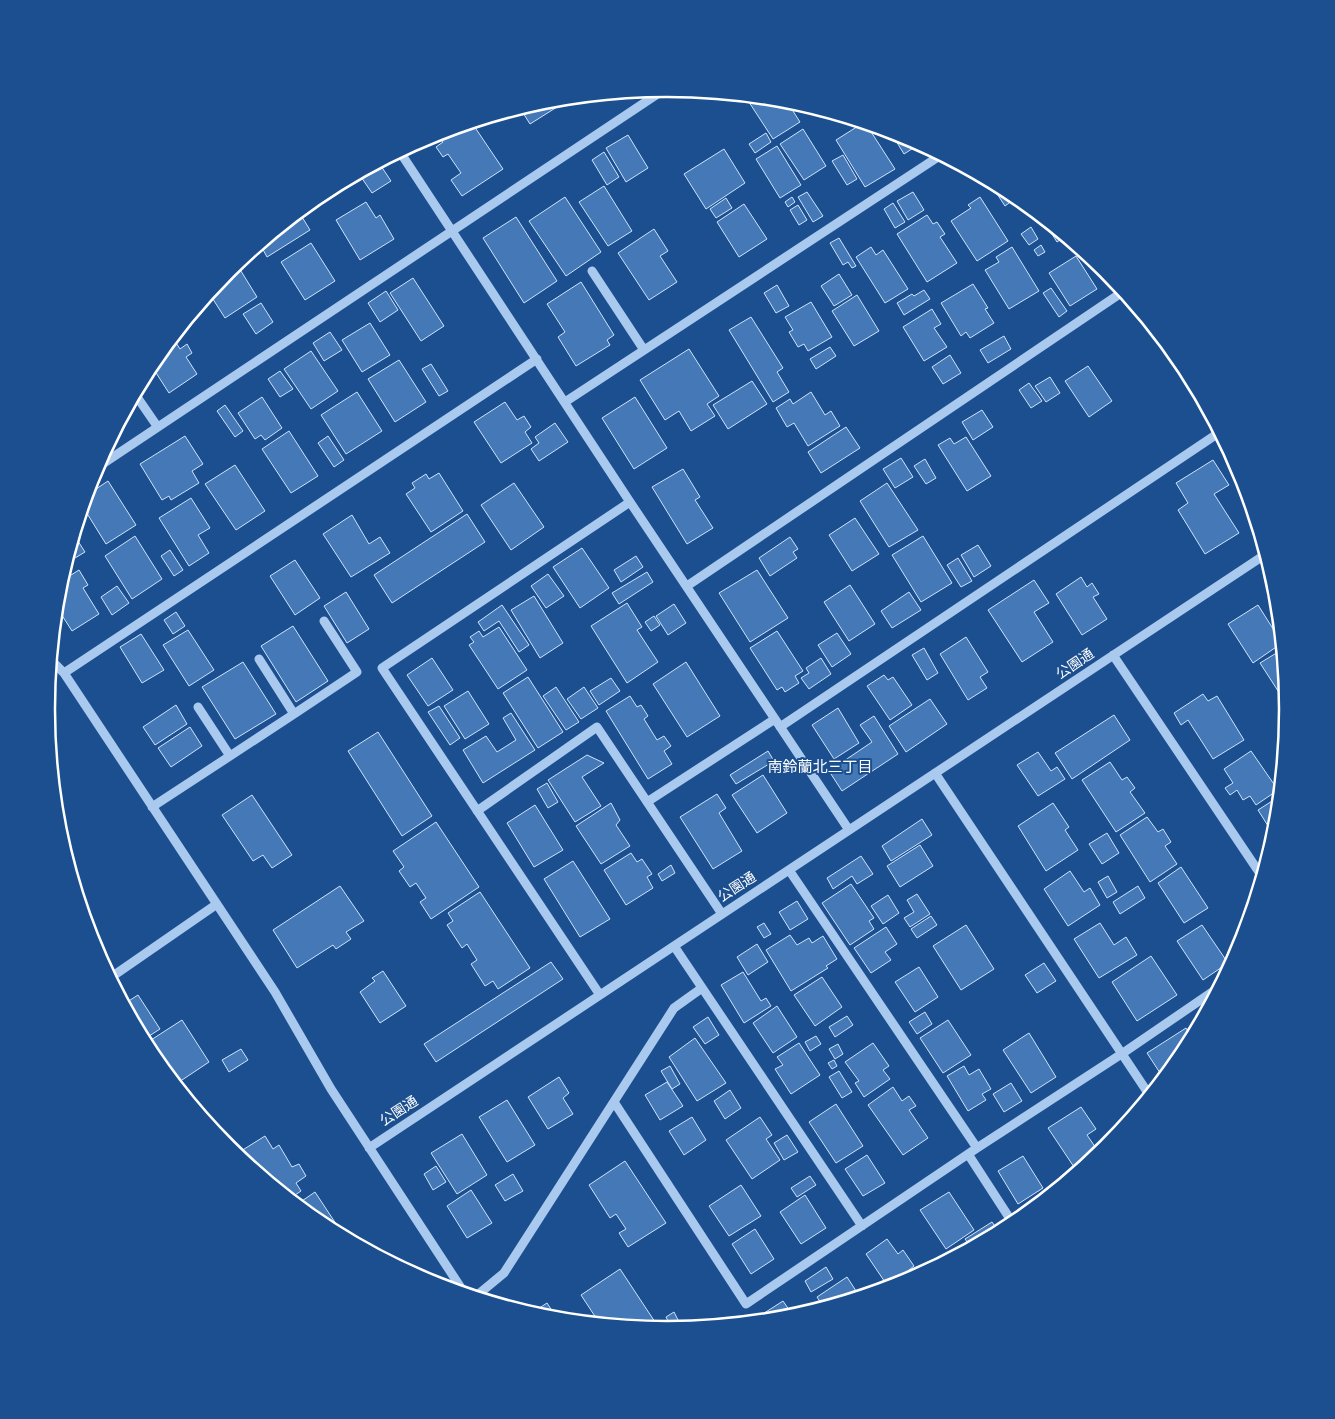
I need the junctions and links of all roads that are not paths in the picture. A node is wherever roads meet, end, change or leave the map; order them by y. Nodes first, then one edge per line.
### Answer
1 (651, 97) edge
2 (403, 157) edge
3 (935, 159) edge
4 (452, 230) junction
5 (592, 271) dead end
6 (1118, 295) edge
7 (644, 350) junction
8 (537, 359) junction
9 (139, 400) edge
10 (565, 402) junction
11 (157, 426) junction
12 (1215, 435) edge
13 (109, 458) edge
14 (630, 502) junction
15 (1261, 558) edge
16 (686, 586) junction
17 (324, 621) dead end
18 (1113, 655) junction
19 (258, 659) dead end
20 (56, 665) edge
21 (64, 673) junction
22 (198, 707) dead end
23 (294, 714) junction
24 (777, 723) junction
25 (230, 756) junction
26 (935, 773) junction
27 (647, 802) junction
28 (152, 807) junction
29 (477, 811) junction
30 (849, 830) junction
31 (789, 870) junction
32 (1258, 871) edge
33 (217, 904) junction
34 (722, 914) junction
35 (674, 946) junction
36 (115, 974) edge
37 (702, 988) junction
38 (1210, 993) edge
39 (600, 995) junction
40 (1122, 1053) junction
41 (1146, 1090) edge
42 (614, 1102) junction
43 (368, 1148) junction
44 (977, 1148) junction
45 (968, 1154) junction
46 (1009, 1218) edge
47 (862, 1226) junction
48 (457, 1284) edge
49 (481, 1292) edge

1 - 4 street
2 - 4 street
3 - 7 street
4 - 8 street
4 - 11 street
5 - 7 street
6 - 16 street
7 - 10 street
8 - 10 street
8 - 21 street
9 - 11 street
10 - 14 street
11 - 13 street
12 - 24 street
14 - 16 street
14 - 29 street
15 - 18 street, 公園通
16 - 24 street
17 - 23 street
18 - 26 street, 公園通
18 - 32 street
19 - 23 street
20 - 21 street
21 - 28 street
22 - 25 street
23 - 25 street
24 - 27 street
24 - 30 street
25 - 28 street
26 - 30 street, 公園通
26 - 40 street
27 - 29 street
27 - 34 street
28 - 33 street
29 - 39 street
30 - 31 street, 公園通
31 - 34 street, 公園通
31 - 44 street
33 - 36 street
33 - 43 street
34 - 35 street, 公園通
35 - 37 street
35 - 39 street, 公園通
37 - 42 street
37 - 47 street
38 - 40 street
39 - 43 street, 公園通
40 - 41 street
40 - 44 street
42 - 47 street
42 - 49 street
43 - 48 street
44 - 45 street
45 - 46 street
45 - 47 street

